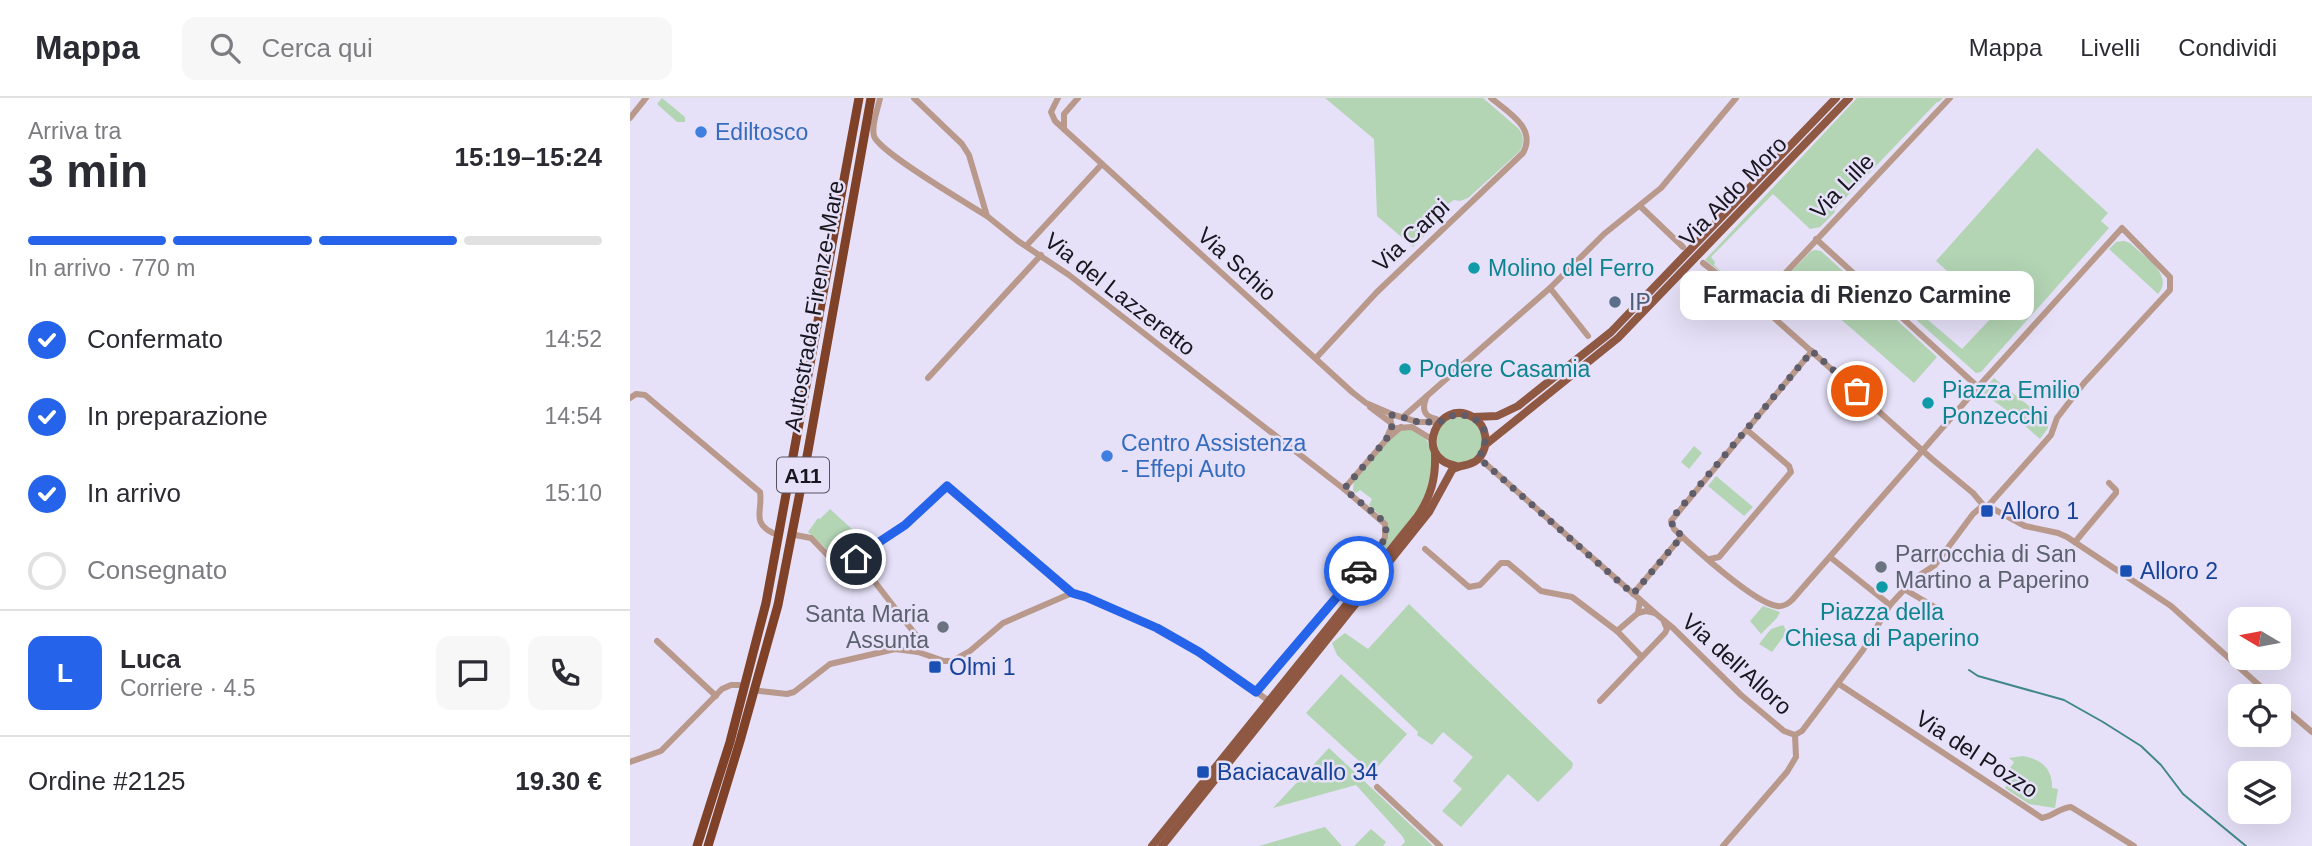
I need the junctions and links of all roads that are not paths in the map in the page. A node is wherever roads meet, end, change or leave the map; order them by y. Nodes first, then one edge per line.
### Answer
1 (646, 98) edge
2 (859, 98) edge
3 (871, 98) edge
4 (880, 98) edge
5 (914, 98) edge
6 (1058, 98) edge
7 (1078, 98) edge
8 (1491, 98) edge
9 (1736, 98) edge
10 (1836, 98) edge
11 (1849, 98) edge
12 (1950, 98) edge
13 (1072, 104) junction
14 (630, 118) edge
15 (1064, 129) junction
16 (1102, 164) junction
17 (1640, 206) junction
18 (987, 216) junction
19 (1815, 239) junction
20 (1027, 246) junction
21 (1683, 247) dead end
22 (1041, 255) junction
23 (1703, 263) dead end
24 (1550, 288) junction
25 (1758, 301) junction
26 (1588, 336) dead end
27 (1812, 351) junction
28 (1316, 358) junction
29 (928, 378) dead end
30 (1978, 387) junction
31 (1427, 395) junction
32 (630, 398) edge
33 (1404, 417) junction
34 (1473, 417) junction
35 (1442, 420) junction
36 (1392, 421) junction
37 (1401, 427) junction
38 (1747, 430) junction
39 (1386, 440) junction
40 (1433, 440) junction
41 (1485, 445) junction
42 (1435, 450) junction
43 (1923, 451) junction
44 (1479, 458) junction
45 (1457, 466) junction
46 (2109, 483) dead end
47 (1344, 489) junction
48 (1986, 506) junction
49 (773, 533) dead end
50 (795, 535) dead end
51 (1682, 536) junction
52 (2075, 542) junction
53 (1425, 549) dead end
54 (1719, 557) junction
55 (1830, 557) junction
56 (1708, 558) junction
57 (856, 559) junction
58 (1719, 568) junction
59 (1904, 589) junction
60 (1072, 593) junction
61 (1633, 594) junction
62 (1640, 600) junction
63 (1890, 605) junction
64 (1938, 609) dead end
65 (1638, 613) junction
66 (1655, 614) junction
67 (1664, 622) junction
68 (1616, 631) junction
69 (657, 641) dead end
70 (918, 652) junction
71 (1641, 656) junction
72 (1839, 684) junction
73 (2258, 684) edge
74 (739, 685) dead end
75 (760, 691) dead end
76 (1256, 692) junction
77 (716, 696) junction
78 (1600, 701) dead end
79 (1271, 705) junction
80 (2291, 714) edge
81 (2312, 732) edge
82 (1795, 735) junction
83 (631, 761) edge
84 (1377, 787) dead end
85 (696, 846) edge
86 (708, 846) edge
87 (1152, 846) edge
88 (1162, 846) edge
89 (1440, 846) edge
90 (1723, 846) edge
91 (2134, 846) edge

1 - 14 street
2 - 85 highway, Autostrada Firenze-Mare / A11
3 - 86 highway, Autostrada Firenze-Mare / A11
4 - 18 street, Via del Lazzeretto
5 - 18 street
6 - 13 street
6 - 15 street
7 - 13 street
8 - 28 street, Via Carpi
9 - 17 street
10 - 34 main road, Via Aldo Moro
11 - 41 main road, Via Aldo Moro
12 - 19 street, Via Lille
13 - 15 street
15 - 16 street, Via Schio
16 - 20 street
16 - 28 street, Via Schio
17 - 21 street
17 - 24 street
18 - 20 street, Via del Lazzeretto
19 - 25 street, Via Lille
19 - 30 street
20 - 22 street, Via del Lazzeretto
22 - 29 street
22 - 47 street, Via del Lazzeretto
23 - 25 street
24 - 26 street
24 - 31 street
25 - 27 street
27 - 38 street
27 - 43 street
28 - 36 street, Via Schio
30 - 43 street
30 - 48 street, Via dell'Alloro
31 - 33 street
31 - 35 street
32 - 49 street
33 - 35 street, Via Schio
33 - 36 street, Via Schio
34 - 35 main road, Via Aldo Moro
34 - 41 main road
35 - 40 main road
36 - 37 street, Via Schio
36 - 39 street
37 - 39 street
37 - 40 street, Via Schio
38 - 51 street
38 - 54 street
39 - 47 street
40 - 42 main road
41 - 44 main road, Via Aldo Moro
42 - 45 main road
42 - 79 main road
43 - 48 street
43 - 55 street
44 - 45 main road
44 - 61 street
45 - 79 main road
46 - 52 street
47 - 76 street, Via del Lazzeretto
48 - 52 street
48 - 59 street, Via dell'Alloro
50 - 57 street
51 - 56 street
51 - 61 street
52 - 73 street
53 - 68 street
54 - 56 street
54 - 58 street
55 - 58 street
55 - 63 street
56 - 58 street
57 - 60 street
57 - 70 street
59 - 63 street, Via dell'Alloro
59 - 64 street
60 - 70 street
60 - 76 street
61 - 62 street
62 - 65 street
62 - 66 street
63 - 72 street, Via dell'Alloro
65 - 66 street, Via dell'Alloro
65 - 68 street
66 - 67 street, Via dell'Alloro
67 - 71 street
67 - 82 street, Via dell'Alloro
68 - 71 street
69 - 77 street
70 - 75 street
71 - 78 street
72 - 82 street, Via dell'Alloro
72 - 91 street, Via del Pozzo
74 - 77 street
76 - 79 street
77 - 83 street
79 - 87 main road
79 - 88 main road
80 - 81 street
82 - 90 street
84 - 89 street

